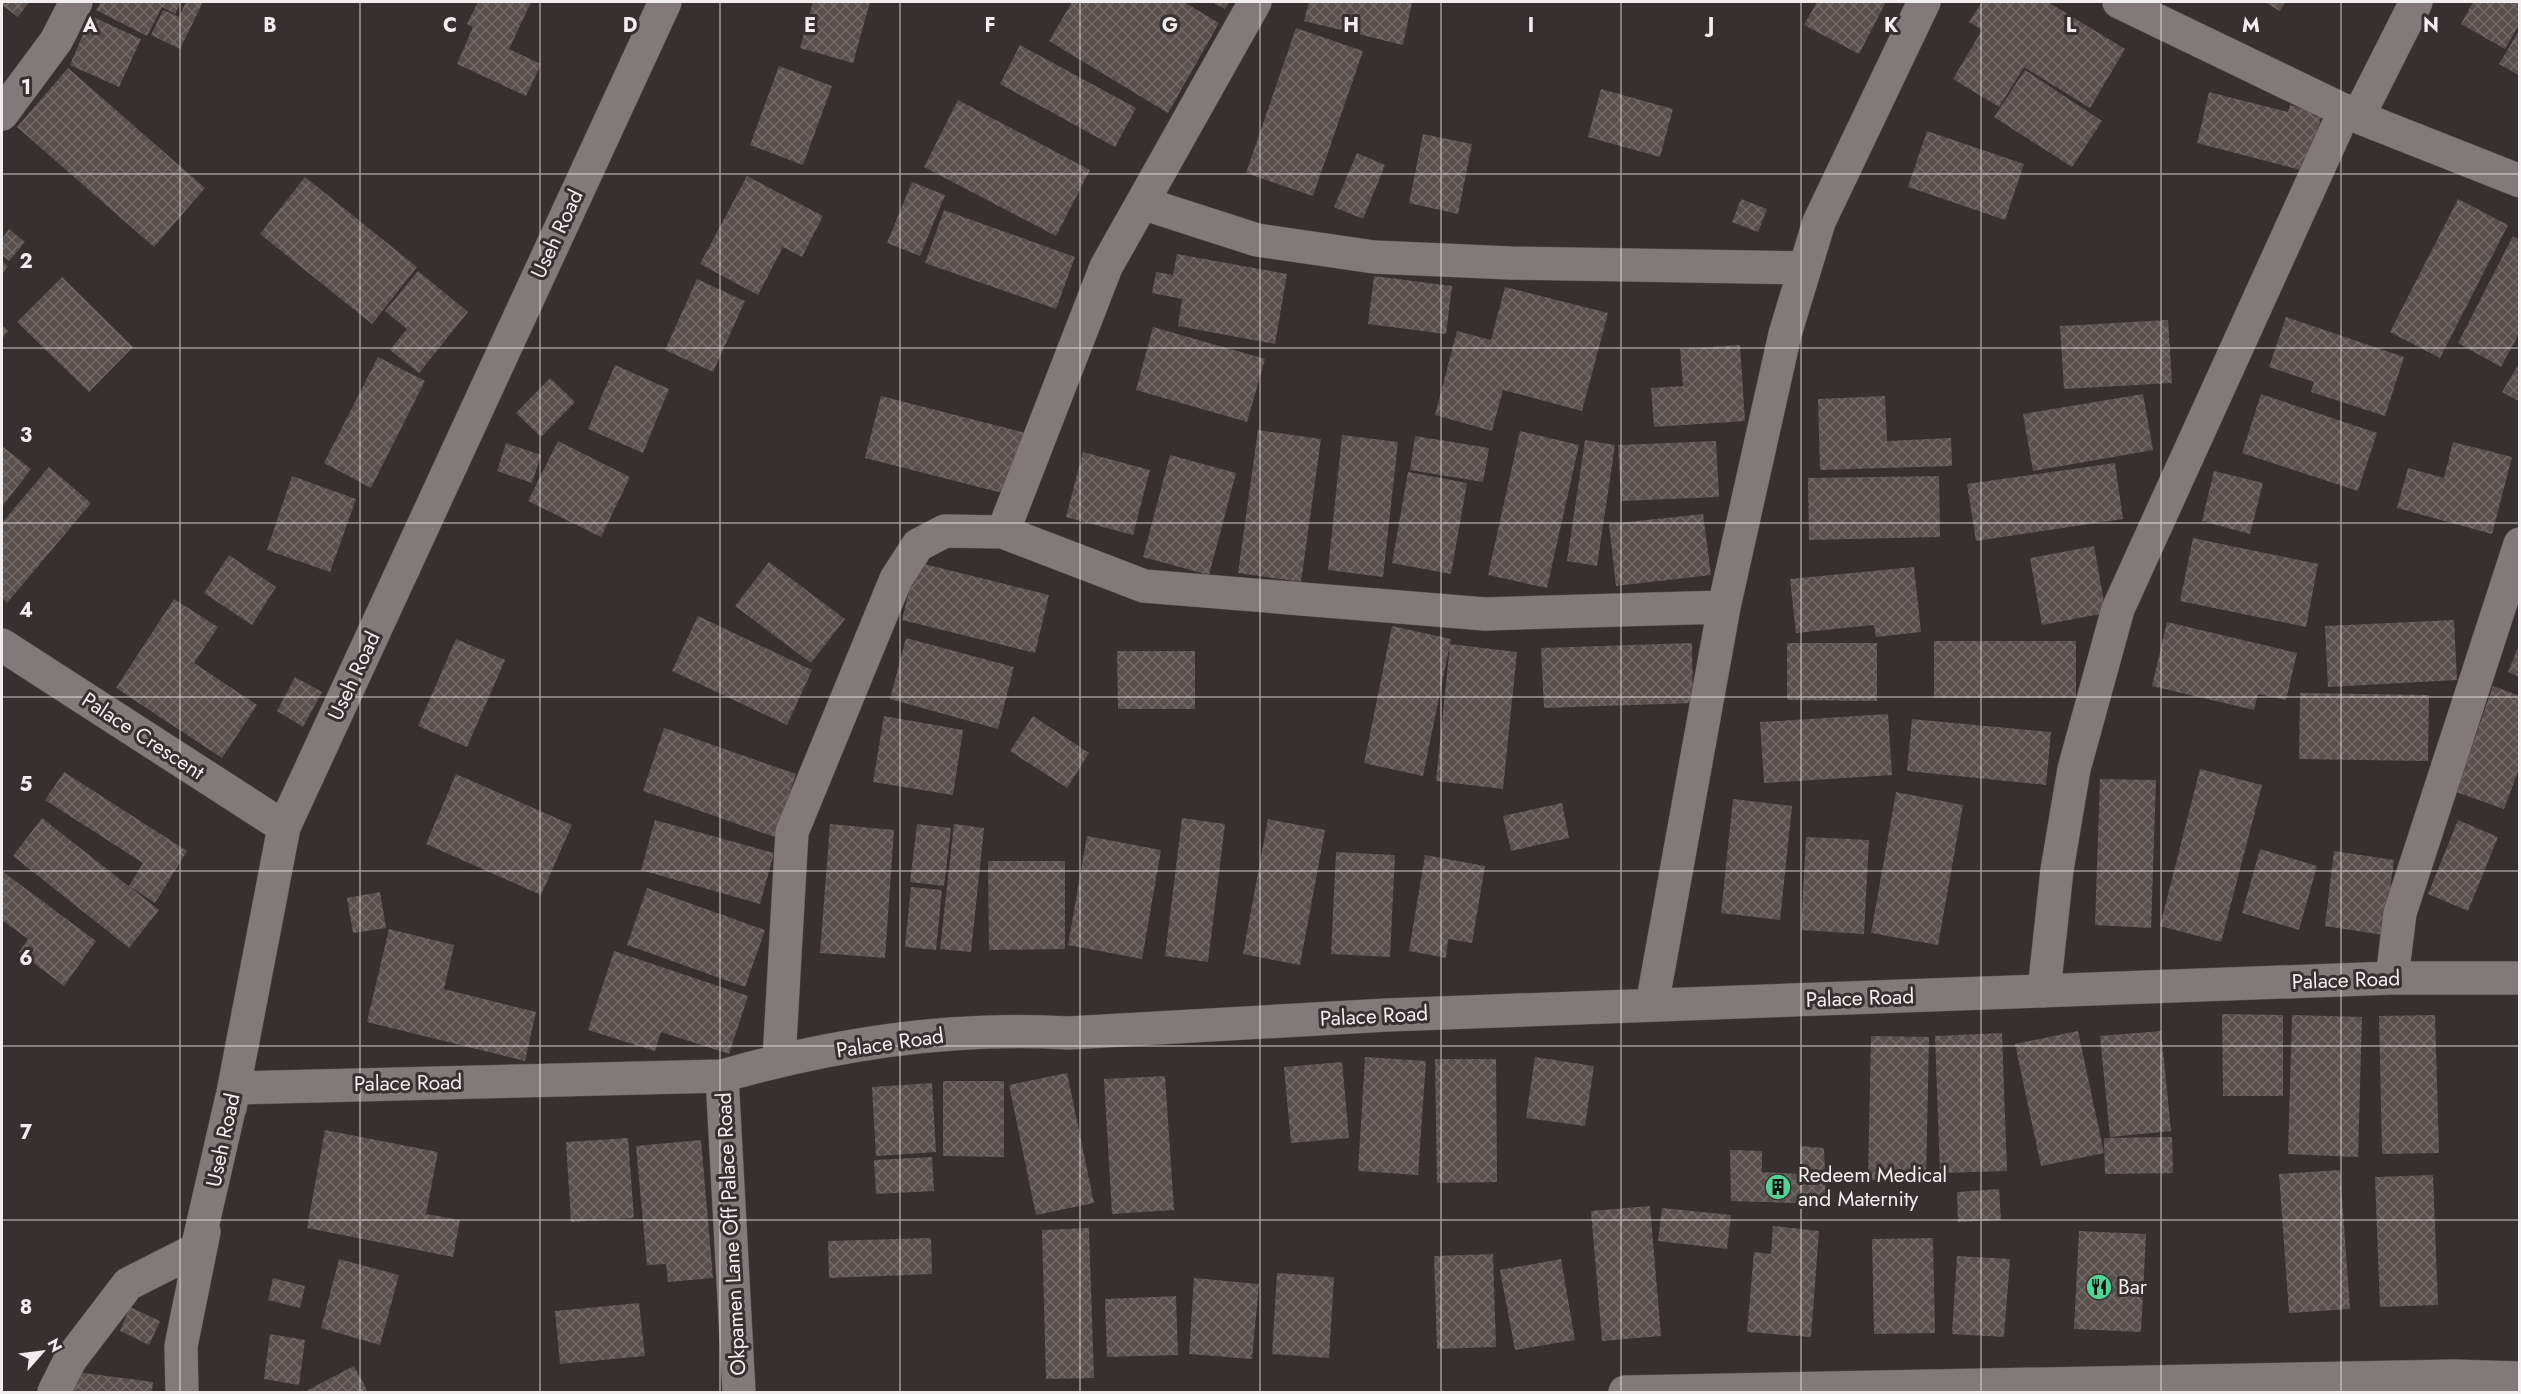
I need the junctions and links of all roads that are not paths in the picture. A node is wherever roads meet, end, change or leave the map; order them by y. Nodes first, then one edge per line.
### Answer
1 (76, 2) edge
2 (665, 2) edge
3 (1255, 2) edge
4 (1924, 2) edge
5 (2119, 2) edge
6 (2416, 2) edge
7 (2351, 113) junction
8 (2, 114) edge
9 (2520, 181) edge
10 (1142, 203) junction
11 (1805, 268) junction
12 (1002, 532) junction
13 (2520, 544) edge
14 (1724, 607) junction
15 (2, 645) edge
16 (284, 827) junction
17 (2392, 978) junction
18 (2520, 978) edge
19 (2044, 991) junction
20 (1652, 1005) junction
21 (779, 1060) junction
22 (722, 1076) junction
23 (234, 1088) junction
24 (2520, 1378) edge
25 (54, 1392) edge
26 (182, 1392) edge
27 (739, 1392) edge
28 (1625, 1392) edge

1 - 8 street
2 - 16 street, Useh Road
3 - 10 street
4 - 11 street
5 - 7 street
6 - 7 street
7 - 9 street
7 - 19 street
10 - 11 street
10 - 12 street
11 - 14 street
12 - 14 street
12 - 21 street
13 - 17 street
14 - 20 street
15 - 16 street, Palace Crescent
16 - 23 street, Useh Road
17 - 18 street, Palace Road
17 - 19 street, Palace Road
19 - 20 street, Palace Road
20 - 21 street, Palace Road
21 - 22 street, Palace Road
22 - 23 street, Palace Road
22 - 27 street, Okpamen Lane Off Palace Road
23 - 25 street
23 - 26 street, Useh Road
24 - 28 street

